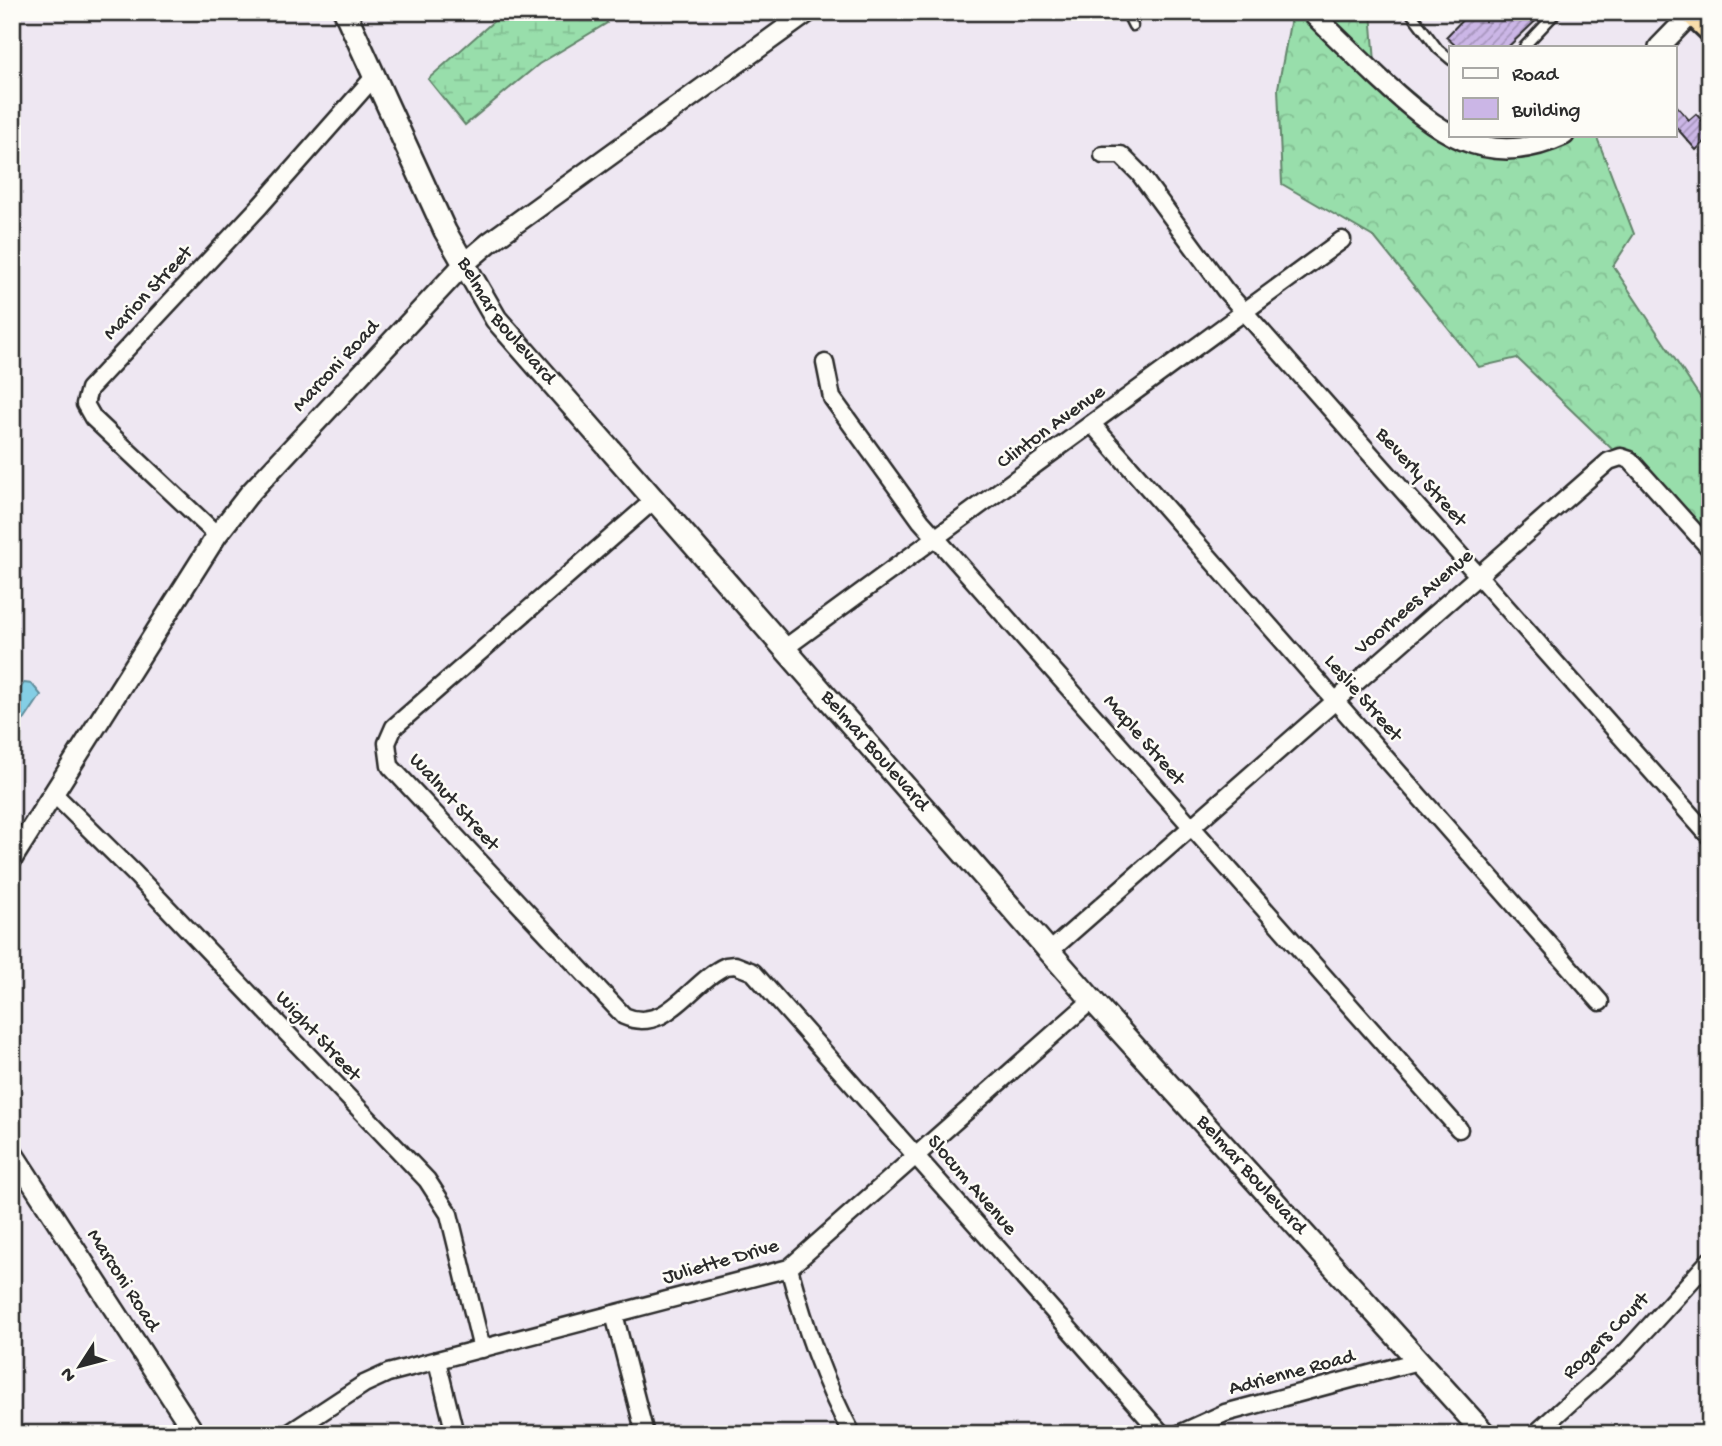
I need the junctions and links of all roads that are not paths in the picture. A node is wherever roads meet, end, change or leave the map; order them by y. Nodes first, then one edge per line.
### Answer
1 (345, 12) edge
2 (808, 12) edge
3 (1126, 12) edge
4 (1311, 12) edge
5 (1410, 12) edge
6 (1557, 12) edge
7 (1693, 12) edge
8 (1133, 26) dead end
9 (1710, 29) edge
10 (1525, 46) edge
11 (1660, 46) edge
12 (1449, 58) edge
13 (374, 77) junction
14 (1449, 134) edge
15 (1452, 136) edge
16 (1560, 136) edge
17 (1103, 155) dead end
18 (1342, 240) dead end
19 (463, 265) junction
20 (1244, 312) junction
21 (825, 363) dead end
22 (1092, 424) junction
23 (654, 500) junction
24 (217, 535) junction
25 (935, 537) junction
26 (1710, 549) edge
27 (1478, 575) junction
28 (785, 648) junction
29 (1335, 701) junction
30 (53, 793) junction
31 (1191, 827) junction
32 (1710, 837) edge
33 (12, 859) edge
34 (1050, 951) junction
35 (746, 968) joint
36 (1092, 1000) junction
37 (1600, 1002) dead end
38 (1459, 1129) dead end
39 (12, 1152) edge
40 (916, 1155) junction
41 (1708, 1266) edge
42 (789, 1268) junction
43 (614, 1314) junction
44 (482, 1349) junction
45 (437, 1361) junction
46 (1418, 1361) junction
47 (195, 1434) edge
48 (288, 1434) edge
49 (455, 1434) edge
50 (645, 1434) edge
51 (852, 1434) edge
52 (1162, 1434) edge
53 (1179, 1434) edge
54 (1485, 1434) edge
55 (1535, 1434) edge

1 - 13 main road, Belmar Boulevard
2 - 19 street, Marconi Road
3 - 8 lane
4 - 14 street
5 - 12 lane
6 - 10 lane
7 - 9 highway
7 - 11 street
13 - 19 main road, Belmar Boulevard
13 - 24 street, Marion Street
15 - 16 street
17 - 20 street, Beverly Street
18 - 20 street, Clinton Avenue
19 - 23 main road, Belmar Boulevard
19 - 24 street, Marconi Road
20 - 22 street, Clinton Avenue
20 - 27 street, Beverly Street
21 - 25 street, Maple Street
22 - 25 street, Clinton Avenue
22 - 29 street, Leslie Street
23 - 28 main road, Belmar Boulevard
23 - 35 street, Walnut Street
24 - 30 street, Marconi Road
25 - 28 street, Clinton Avenue
25 - 31 street, Maple Street
26 - 27 street, Voorhees Avenue
27 - 29 street, Voorhees Avenue
27 - 32 street, Beverly Street
28 - 34 main road, Belmar Boulevard
29 - 31 street, Voorhees Avenue
29 - 37 street, Leslie Street
30 - 33 street, Marconi Road
30 - 44 street, Wight Street
31 - 34 street, Voorhees Avenue
31 - 38 street, Maple Street
34 - 36 main road, Belmar Boulevard
35 - 40 street, Slocum Avenue
36 - 40 street, Juliette Drive
36 - 46 main road, Belmar Boulevard
39 - 47 street, Marconi Road
40 - 42 street, Juliette Drive
40 - 52 street, Slocum Avenue
41 - 55 street, Rogers Court
42 - 43 street, Juliette Drive
42 - 51 street
43 - 44 street, Juliette Drive
43 - 50 street
44 - 45 street, Juliette Drive
45 - 48 street, Juliette Drive
45 - 49 street
46 - 53 street, Adrienne Road
46 - 54 main road, Belmar Boulevard

